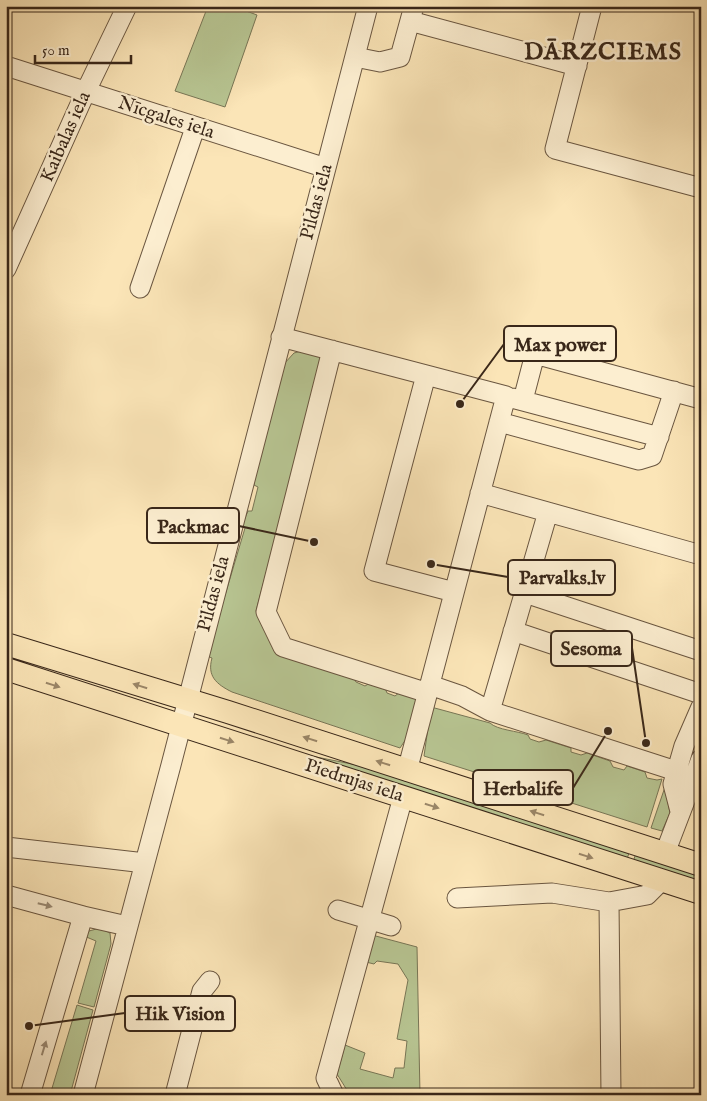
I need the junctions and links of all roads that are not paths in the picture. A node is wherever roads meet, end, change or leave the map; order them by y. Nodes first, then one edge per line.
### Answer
1 (127, 6) edge
2 (368, 6) edge
3 (592, 6) edge
4 (412, 14) edge
5 (355, 56) junction
6 (6, 66) edge
7 (577, 66) junction
8 (86, 91) junction
9 (195, 128) junction
10 (326, 168) junction
11 (701, 188) edge
12 (6, 269) edge
13 (140, 288) dead end
14 (281, 337) junction
15 (332, 350) junction
16 (426, 375) junction
17 (674, 391) junction
18 (514, 398) junction
19 (701, 399) edge
20 (499, 422) junction
21 (659, 437) junction
22 (480, 494) junction
23 (548, 512) junction
24 (701, 555) edge
25 (454, 592) junction
26 (524, 593) junction
27 (514, 631) junction
28 (6, 644) edge
29 (701, 651) edge
30 (6, 670) edge
31 (429, 689) junction
32 (701, 694) edge
33 (187, 700) junction
34 (701, 707) edge
35 (490, 711) junction
36 (181, 725) junction
37 (701, 759) edge
38 (407, 771) junction
39 (676, 771) junction
40 (403, 797) junction
41 (680, 811) junction
42 (6, 847) edge
43 (664, 853) junction
44 (145, 863) junction
45 (701, 865) edge
46 (662, 880) junction
47 (701, 893) edge
48 (6, 896) edge
49 (457, 898) dead end
50 (609, 902) junction
51 (338, 910) dead end
52 (83, 916) junction
53 (369, 919) junction
54 (127, 926) junction
55 (391, 926) dead end
56 (210, 981) dead end
57 (30, 1095) edge
58 (83, 1095) edge
59 (175, 1095) edge
60 (334, 1095) edge
61 (611, 1095) edge

1 - 8 street, Kaibalas iela
2 - 5 street, Pildas iela
3 - 7 street
4 - 5 street
4 - 7 street
5 - 10 street, Pildas iela
6 - 8 street, Nīcgales iela
7 - 11 street
8 - 9 street, Nīcgales iela
8 - 12 street, Kaibalas iela
9 - 10 street, Nīcgales iela
9 - 13 street
10 - 14 street, Pildas iela
14 - 15 street
14 - 33 street, Pildas iela
15 - 16 street
15 - 31 street
16 - 18 street
16 - 25 street
17 - 18 street
17 - 19 street
17 - 21 street
18 - 20 street
18 - 21 street
20 - 21 street
20 - 22 street
22 - 23 street
22 - 25 street
23 - 24 street
23 - 26 street
25 - 31 street
26 - 27 street
26 - 29 street
27 - 32 street
27 - 35 street
33 -> 28 main road, Piedrujas iela
30 -> 36 main road, Piedrujas iela
31 - 35 street
31 - 38 street
33 - 36 street, Pildas iela
38 -> 33 main road, Piedrujas iela
34 - 39 street
35 - 39 street
36 -> 40 main road, Piedrujas iela
36 - 44 street, Pildas iela
37 - 41 street
43 -> 38 main road, Piedrujas iela
39 - 41 street
40 -> 46 main road, Piedrujas iela
40 - 53 street
41 - 43 street
42 - 44 street
43 - 45 main road, Piedrujas iela
44 - 54 street, Pildas iela
46 - 47 main road, Piedrujas iela
46 - 50 street
48 -> 52 street
49 - 50 street
50 - 61 street
51 - 53 street
52 - 54 street
57 -> 52 street
53 - 55 street
53 - 60 street
54 - 58 street, Pildas iela
56 - 59 street

